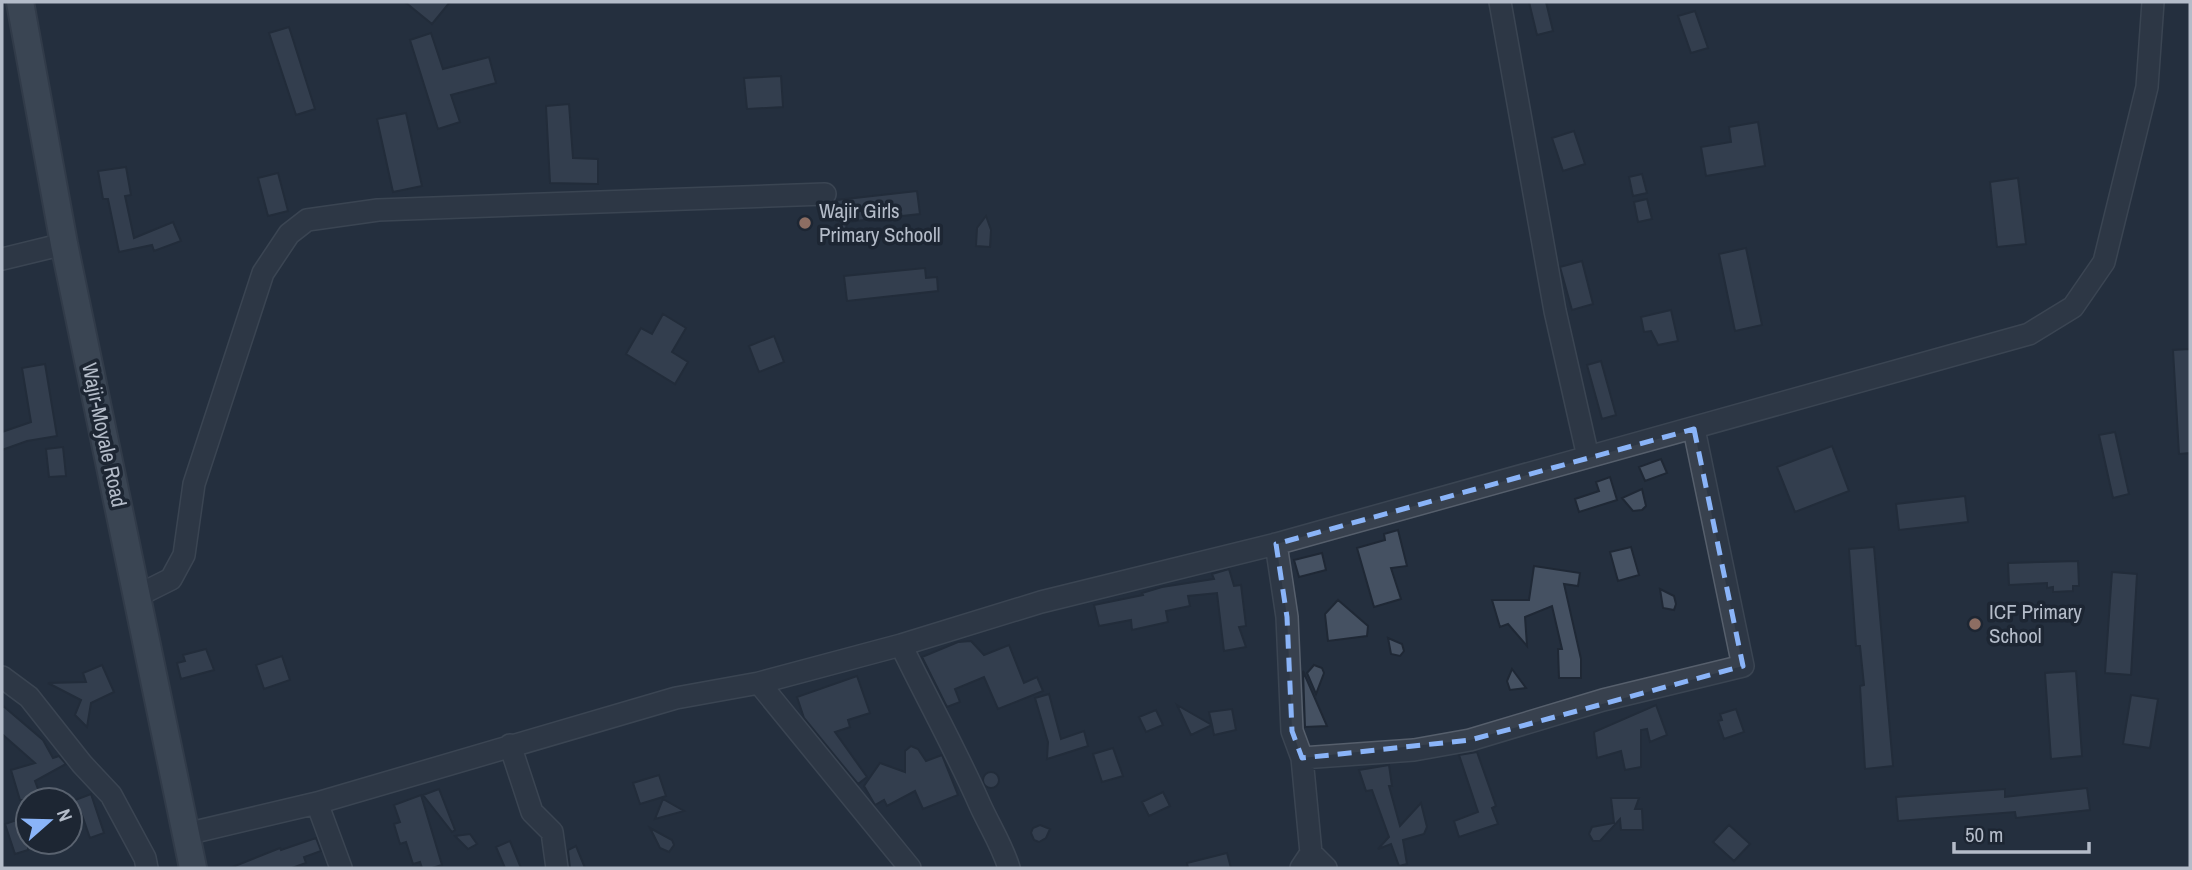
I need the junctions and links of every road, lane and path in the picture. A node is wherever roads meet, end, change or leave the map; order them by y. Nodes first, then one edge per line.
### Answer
1 (20, 2) edge
2 (1500, 2) edge
3 (2153, 2) edge
4 (825, 194) dead end
5 (65, 244) junction
6 (2, 259) edge
7 (1693, 429) junction
8 (1588, 457) junction
9 (1276, 544) junction
10 (137, 596) junction
11 (901, 645) junction
12 (2, 677) edge
13 (759, 683) junction
14 (510, 745) junction
15 (1302, 758) junction
16 (317, 803) junction
17 (187, 834) junction
18 (1312, 863) edge
19 (147, 868) edge
20 (193, 868) edge
21 (341, 868) edge
22 (557, 868) edge
23 (910, 868) edge
24 (1009, 868) edge

1 - 5 main road, Wajir-Moyale Road
2 - 8 street
3 - 7 street
4 - 10 street
5 - 6 street
5 - 10 main road, Wajir-Moyale Road
7 - 8 street
7 - 15 street
8 - 9 street
9 - 11 street
9 - 15 street
10 - 17 main road, Wajir-Moyale Road
11 - 13 street
11 - 24 street
12 - 19 street
13 - 14 street
13 - 23 street
14 - 16 street
14 - 22 street
15 - 18 street
16 - 17 street
16 - 21 street
17 - 20 main road, Wajir-Moyale Road

